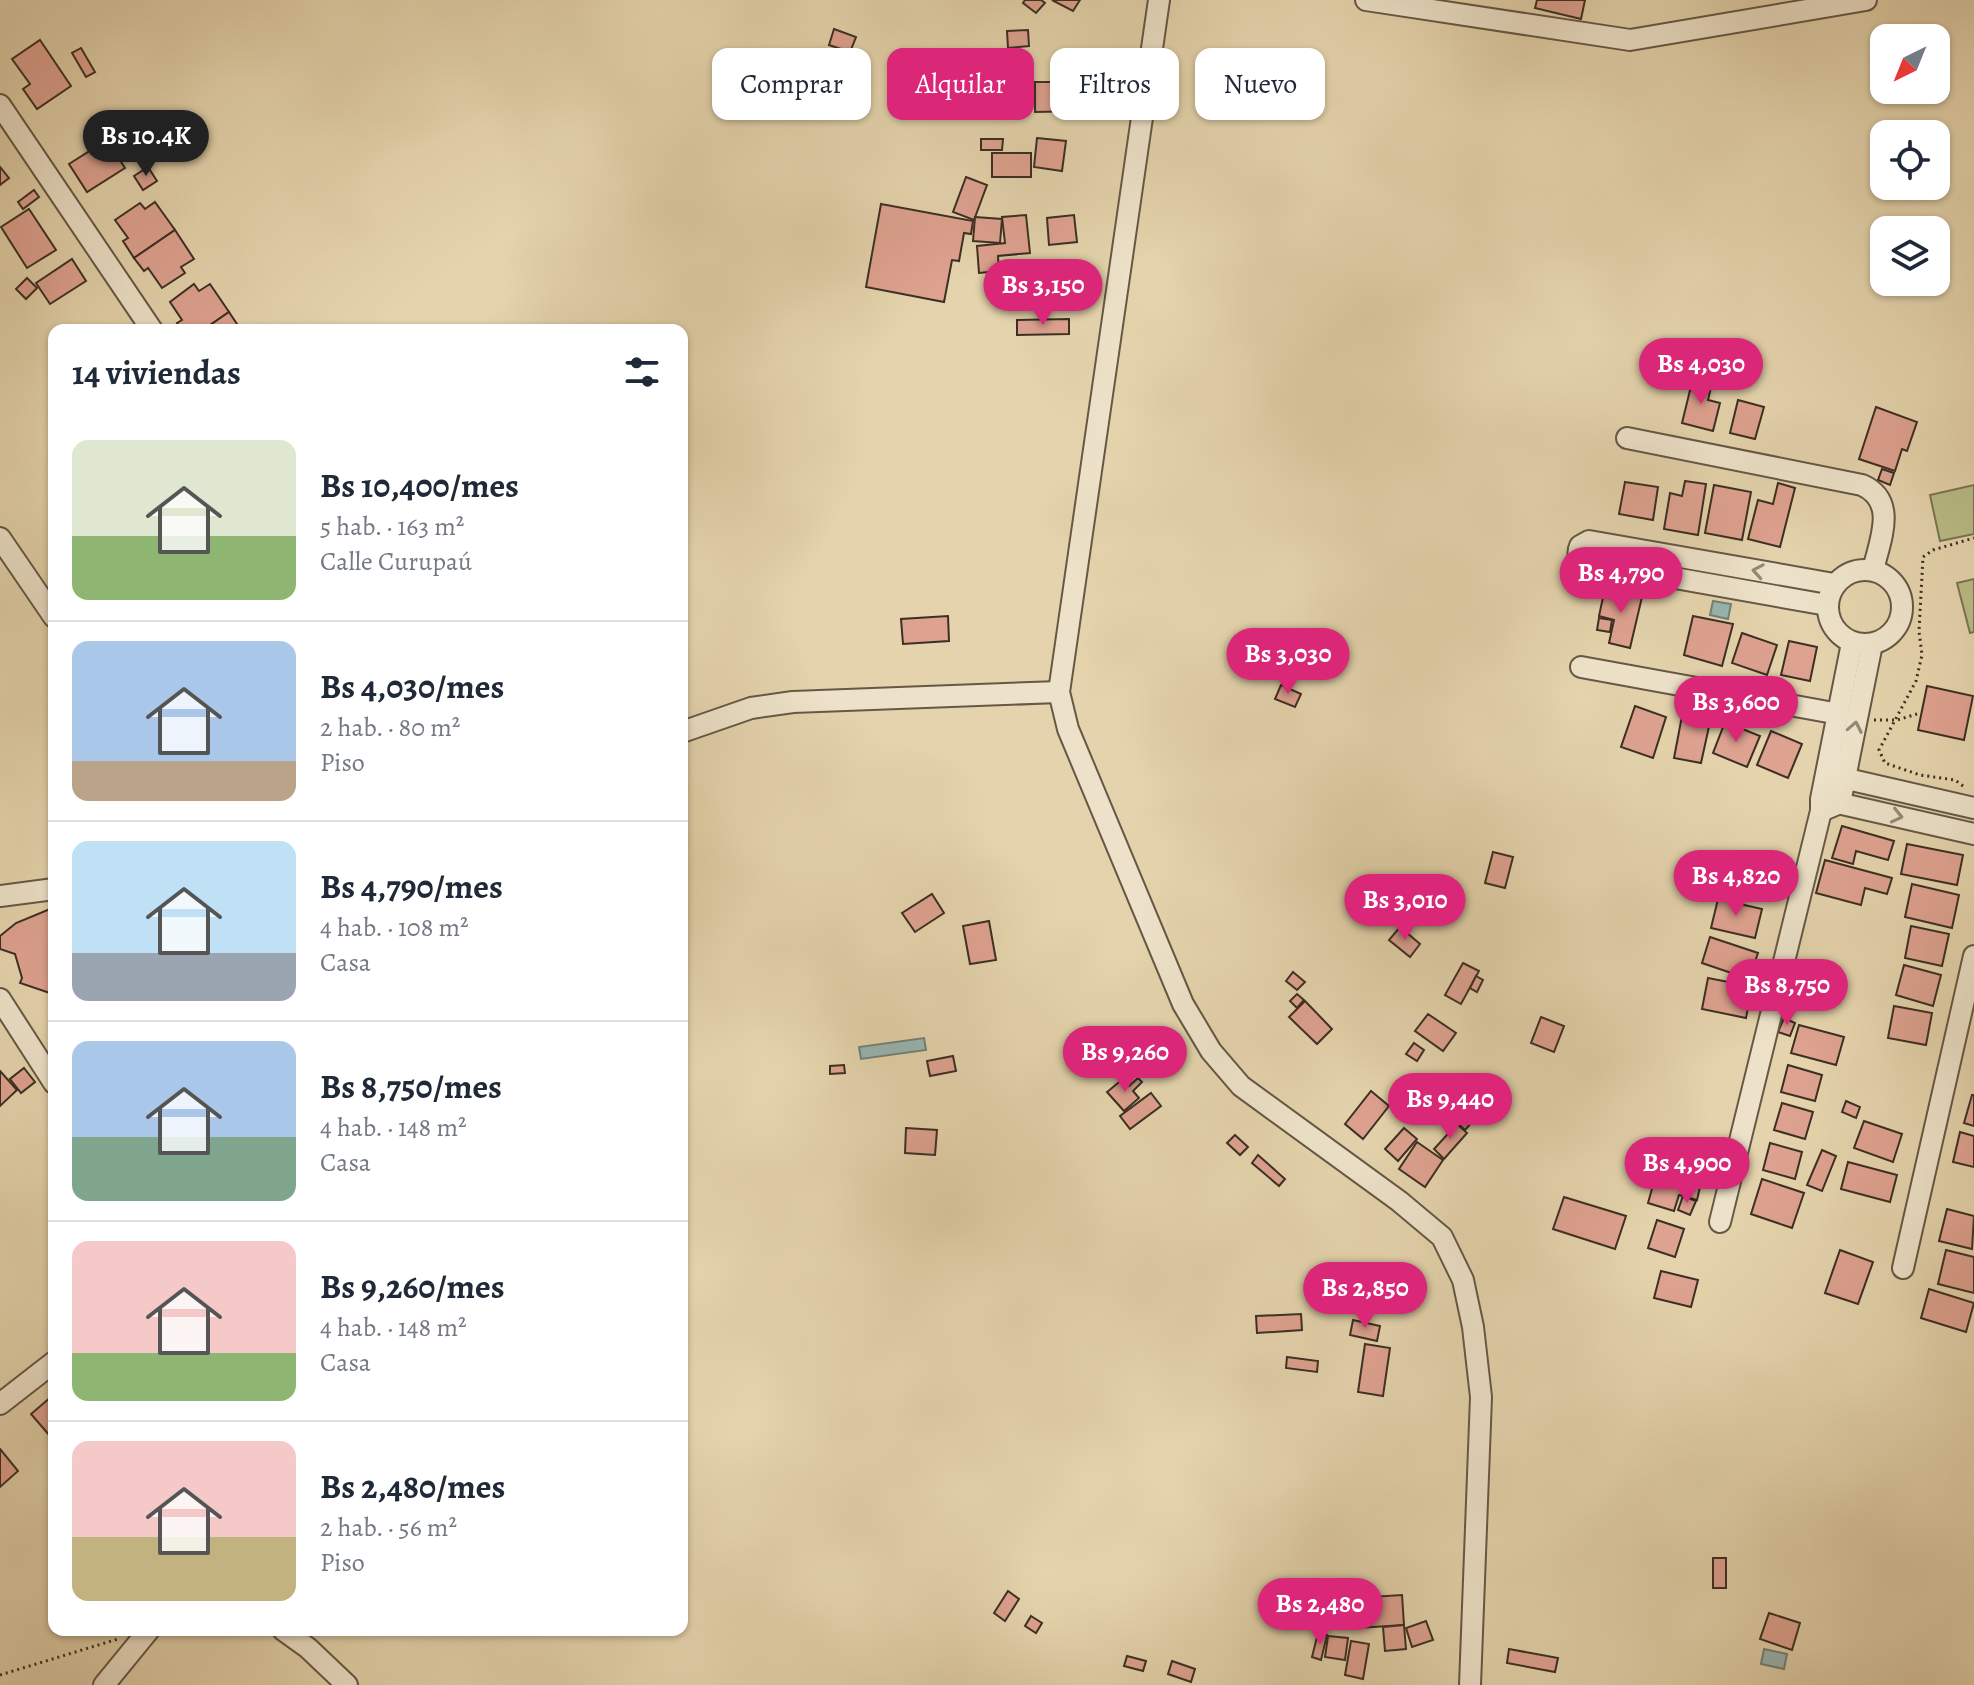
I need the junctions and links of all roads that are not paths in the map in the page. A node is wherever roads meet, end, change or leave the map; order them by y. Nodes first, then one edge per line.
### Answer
1 (1159, 0) edge
2 (1366, 0) edge
3 (1866, 0) edge
4 (0, 105) edge
5 (148, 324) edge
6 (1627, 438) dead end
7 (0, 538) edge
8 (1873, 570) junction
9 (1834, 584) junction
10 (1827, 605) junction
11 (48, 608) edge
12 (1862, 643) junction
13 (1581, 667) dead end
14 (1059, 692) junction
15 (1848, 715) junction
16 (688, 730) edge
17 (1836, 776) junction
18 (1973, 798) edge
19 (1827, 804) junction
20 (1974, 834) edge
21 (48, 890) edge
22 (0, 896) edge
23 (1974, 956) edge
24 (0, 999) edge
25 (48, 1074) edge
26 (1720, 1222) dead end
27 (1903, 1268) dead end
28 (48, 1367) edge
29 (0, 1404) edge
30 (144, 1636) edge
31 (291, 1636) edge
32 (111, 1683) edge
33 (347, 1685) edge
34 (1470, 1685) edge

1 - 14 street
2 - 3 street
4 - 5 street
6 - 8 street
7 - 11 street
8 - 9 street
8 - 12 street
9 - 10 street
9 -> 10 street
10 - 12 street
12 - 15 street
13 - 15 street
14 - 16 street
14 - 34 street
15 - 17 street
17 - 18 street
17 - 19 street
19 -> 20 street
19 - 26 street
21 - 22 street
23 - 27 street
24 - 25 street
28 - 29 street
30 - 32 street
31 - 33 street

